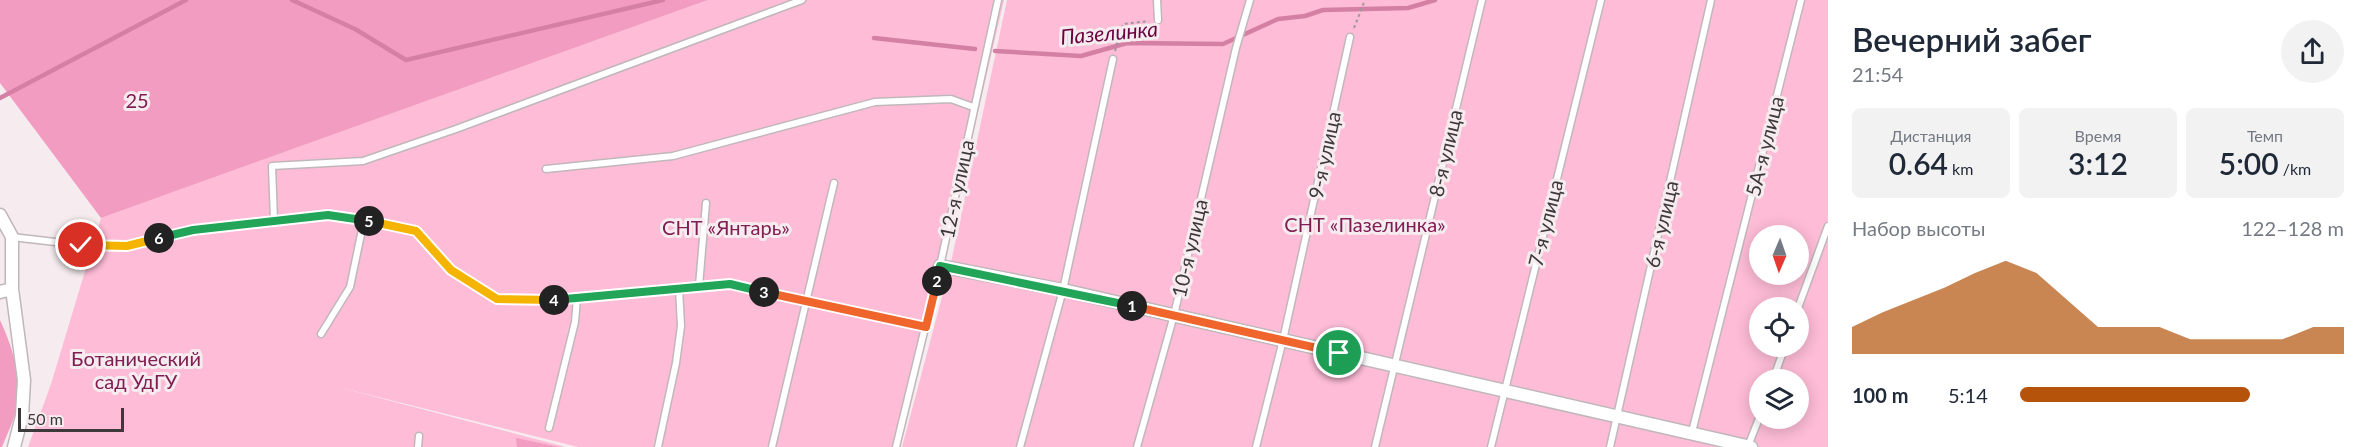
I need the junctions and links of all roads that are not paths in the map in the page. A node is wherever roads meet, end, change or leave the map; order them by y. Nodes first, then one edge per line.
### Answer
1 (802, 0) edge
2 (998, 0) edge
3 (1157, 0) edge
4 (1250, 0) edge
5 (1482, 0) edge
6 (1600, 0) edge
7 (1712, 0) edge
8 (1801, 0) edge
9 (1158, 20) road end
10 (1350, 38) dead end
11 (1113, 59) dead end
12 (974, 107) junction
13 (546, 169) dead end
14 (834, 183) dead end
15 (706, 203) dead end
16 (0, 215) edge
17 (274, 220) junction
18 (364, 220) junction
19 (1828, 226) edge
20 (12, 237) junction
21 (940, 266) junction
22 (699, 286) junction
23 (679, 288) junction
24 (1063, 290) junction
25 (6, 291) edge
26 (1802, 297) edge
27 (577, 298) junction
28 (808, 302) junction
29 (1174, 315) junction
30 (926, 327) junction
31 (321, 334) dead end
32 (1283, 340) junction
33 (1395, 366) junction
34 (1505, 391) junction
35 (1617, 417) junction
36 (549, 428) dead end
37 (1755, 429) edge
38 (1692, 432) junction
39 (419, 436) dead end
40 (14, 447) edge
41 (418, 447) edge
42 (658, 447) edge
43 (772, 447) edge
44 (896, 447) edge
45 (1020, 447) edge
46 (1137, 447) edge
47 (1256, 447) edge
48 (1375, 447) edge
49 (1491, 447) edge
50 (1610, 447) edge
51 (1749, 447) edge

1 - 17 lane
2 - 12 lane, 12-я улица
3 - 9 lane
4 - 29 lane, 10-я улица
5 - 33 lane, 8-я улица
6 - 34 lane, 7-я улица
7 - 35 lane, 6-я улица
8 - 38 lane, 5А-я улица
10 - 32 lane, 9-я улица
11 - 24 lane
12 - 13 lane
12 - 21 lane, 12-я улица
14 - 28 lane
15 - 22 lane
16 - 20 street
17 - 18 lane
17 - 20 lane
18 - 27 lane
18 - 31 lane
19 - 26 lane
20 - 25 street
21 - 24 street
21 - 30 lane, 12-я улица
22 - 23 lane
22 - 28 lane
23 - 27 lane
23 - 42 lane
24 - 29 street
24 - 45 lane
25 - 40 street
27 - 36 lane
28 - 30 lane
28 - 43 lane
29 - 32 street
29 - 46 lane, 10-я улица
30 - 44 lane, 12-я улица
32 - 33 street
32 - 47 lane, 9-я улица
33 - 34 street
33 - 48 lane, 8-я улица
34 - 35 street
34 - 49 lane, 7-я улица
35 - 38 street
35 - 50 lane, 6-я улица
37 - 51 lane
38 - 51 street
39 - 41 lane

